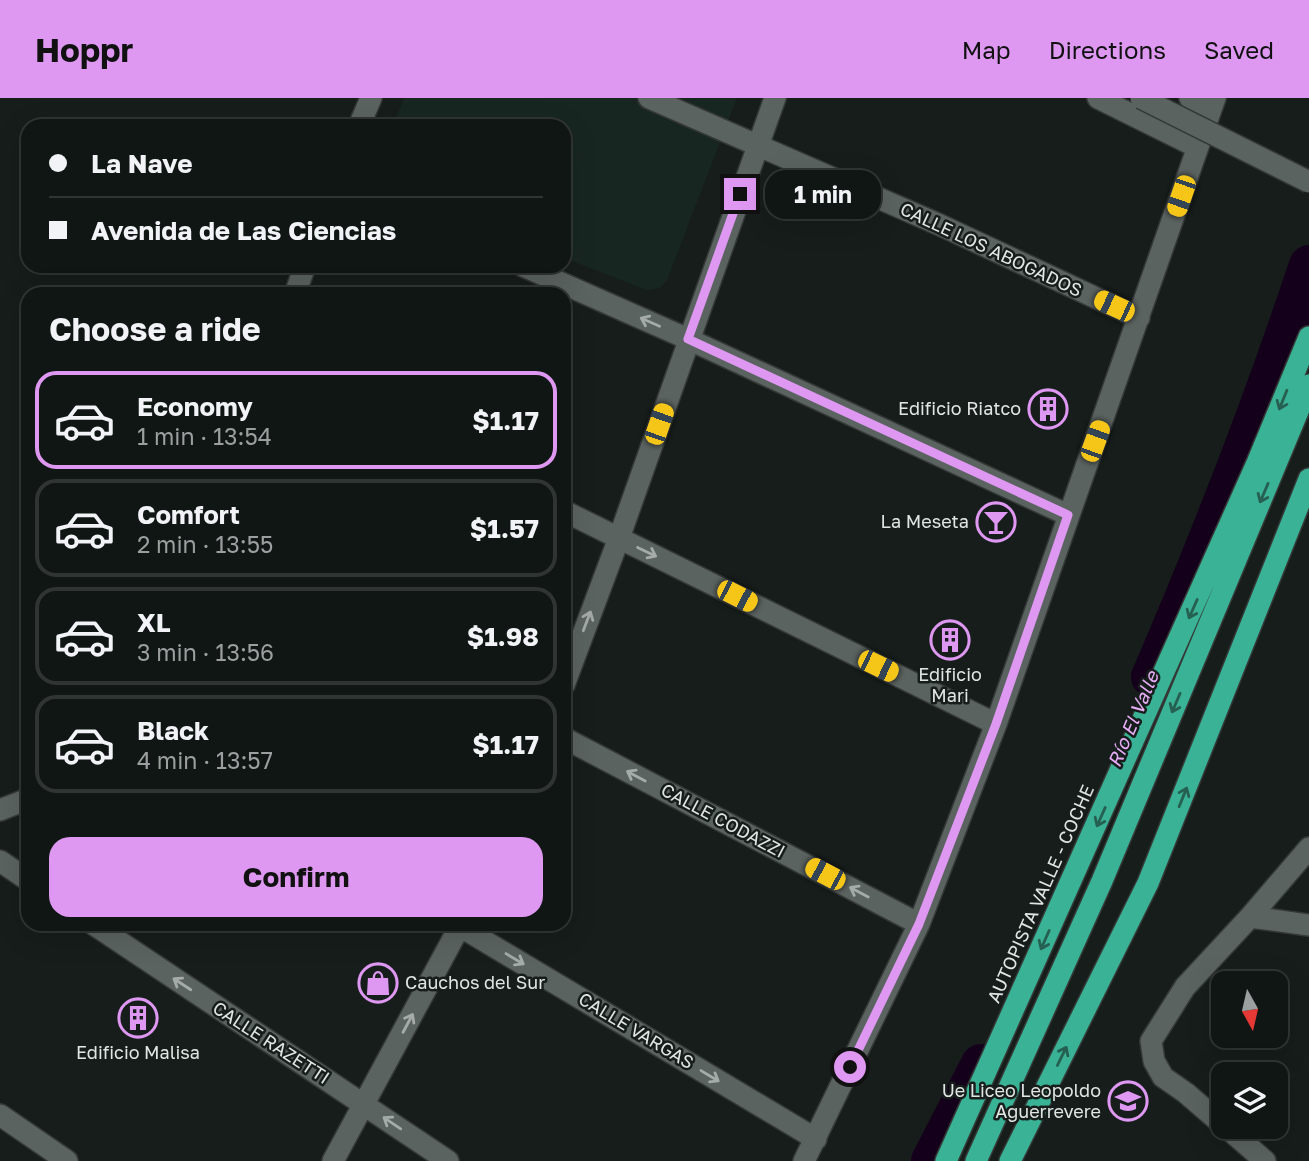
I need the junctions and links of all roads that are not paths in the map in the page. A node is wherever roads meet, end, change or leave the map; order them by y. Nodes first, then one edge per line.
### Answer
1 (371, 98) edge
2 (649, 98) edge
3 (775, 98) edge
4 (1098, 98) edge
5 (1141, 98) edge
6 (1190, 98) edge
7 (1213, 103) edge
8 (362, 119) edge
9 (757, 145) junction
10 (1197, 147) junction
11 (1309, 182) edge
12 (539, 273) edge
13 (570, 287) edge
14 (571, 287) edge
15 (1139, 318) junction
16 (1309, 337) edge
17 (688, 339) junction
18 (1309, 385) edge
19 (1309, 478) edge
20 (571, 514) edge
21 (1068, 515) junction
22 (619, 538) junction
23 (571, 666) edge
24 (996, 724) junction
25 (571, 742) edge
26 (21, 802) edge
27 (0, 810) edge
28 (1309, 848) edge
29 (0, 860) edge
30 (21, 875) edge
31 (1250, 917) junction
32 (919, 924) junction
33 (1309, 925) edge
34 (104, 931) edge
35 (456, 931) edge
36 (469, 931) edge
37 (365, 1105) junction
38 (1211, 1114) edge
39 (0, 1115) edge
40 (816, 1139) junction
41 (1240, 1139) edge
42 (67, 1161) edge
43 (333, 1161) edge
44 (448, 1161) edge
45 (804, 1161) edge
46 (946, 1161) edge
47 (976, 1161) edge
48 (1010, 1161) edge
49 (1265, 1161) edge

1 - 8 street
2 - 9 street, CALLE LOS ABOGADOS
3 - 9 street
4 - 10 street
5 - 11 street, bridge
6 - 7 street
7 - 10 street
9 - 15 street, CALLE LOS ABOGADOS
9 - 17 street
10 - 15 street
13 -> 12 street
17 -> 14 street
15 - 21 street
16 -> 46 highway, AUTOPISTA VALLE - COCHE
17 - 21 street
17 - 22 street
18 -> 47 highway
48 -> 19 highway
20 - 22 street
21 - 24 street
23 -> 22 street
22 -> 24 street
24 - 32 street
32 -> 25 street, CALLE CODAZZI
26 - 27 street
28 - 31 street
29 - 30 street
31 - 33 street
31 - 38 street
32 - 40 street
37 -> 34 street, CALLE RAZETTI
37 -> 35 street
36 -> 40 street, CALLE VARGAS
37 - 43 street
44 -> 37 street, CALLE RAZETTI
39 - 42 street
40 - 45 street
41 - 49 street

